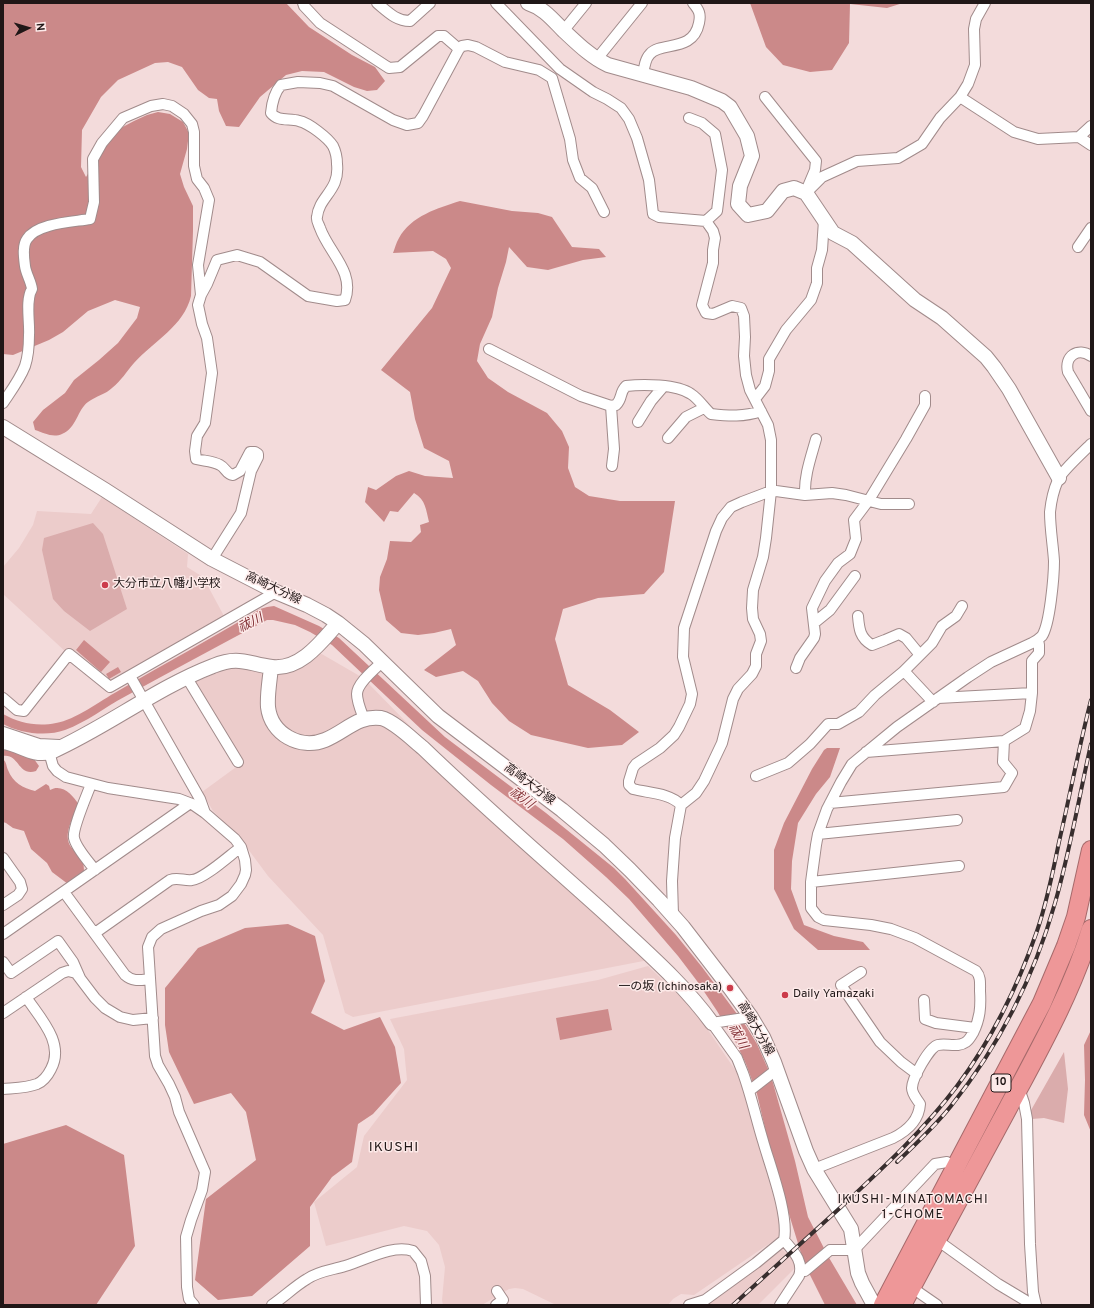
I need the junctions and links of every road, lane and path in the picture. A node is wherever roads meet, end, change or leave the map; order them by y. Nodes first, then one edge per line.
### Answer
1 (303, 3) edge
2 (377, 3) edge
3 (430, 3) edge
4 (496, 3) edge
5 (530, 3) edge
6 (586, 3) edge
7 (642, 3) edge
8 (693, 3) edge
9 (985, 3) edge
10 (564, 30) junction
11 (459, 49) junction
12 (596, 60) junction
13 (560, 69) junction
14 (643, 75) junction
15 (552, 78) junction
16 (765, 97) dead end
17 (960, 97) junction
18 (689, 118) dead end
19 (1091, 126) edge
20 (1079, 137) junction
21 (1091, 145) edge
22 (806, 193) junction
23 (604, 212) dead end
24 (824, 220) junction
25 (706, 221) junction
26 (1091, 228) edge
27 (1078, 247) dead end
28 (201, 295) junction
29 (489, 349) dead end
30 (1091, 356) edge
31 (663, 387) junction
32 (926, 396) dead end
33 (755, 399) junction
34 (3, 403) edge
35 (611, 406) junction
36 (704, 408) junction
37 (762, 411) junction
38 (1091, 411) edge
39 (638, 422) dead end
40 (3, 427) edge
41 (668, 438) dead end
42 (816, 439) dead end
43 (1091, 444) edge
44 (612, 466) dead end
45 (1059, 478) junction
46 (771, 491) junction
47 (805, 495) junction
48 (869, 500) junction
49 (909, 504) dead end
50 (212, 559) junction
51 (855, 576) dead end
52 (276, 592) junction
53 (962, 606) dead end
54 (858, 616) dead end
55 (814, 623) junction
56 (335, 626) junction
57 (1038, 640) junction
58 (920, 655) junction
59 (380, 663) junction
60 (271, 667) junction
61 (796, 668) dead end
62 (904, 671) junction
63 (131, 678) junction
64 (187, 678) junction
65 (1032, 693) junction
66 (3, 698) edge
67 (143, 698) junction
68 (935, 700) junction
69 (364, 719) junction
70 (3, 732) edge
71 (3, 742) edge
72 (1004, 742) junction
73 (65, 745) junction
74 (49, 752) junction
75 (866, 752) junction
76 (238, 762) dead end
77 (756, 776) dead end
78 (91, 784) junction
79 (830, 803) junction
80 (190, 804) junction
81 (680, 805) junction
82 (205, 813) junction
83 (957, 820) dead end
84 (818, 834) junction
85 (241, 847) junction
86 (1091, 850) edge
87 (3, 858) edge
88 (959, 866) dead end
89 (95, 870) junction
90 (811, 882) junction
91 (64, 892) junction
92 (3, 905) edge
93 (673, 915) junction
94 (1091, 930) edge
95 (95, 933) junction
96 (3, 934) edge
97 (3, 962) edge
98 (861, 972) dead end
99 (80, 978) junction
100 (150, 979) junction
101 (26, 998) junction
102 (924, 1000) dead end
103 (3, 1013) edge
104 (747, 1017) junction
105 (153, 1018) junction
106 (714, 1022) junction
107 (975, 1028) junction
108 (774, 1071) junction
109 (917, 1074) junction
110 (1019, 1088) junction
111 (3, 1089) edge
112 (751, 1090) junction
113 (956, 1167) junction
114 (814, 1169) junction
115 (784, 1240) junction
116 (937, 1240) junction
117 (854, 1250) junction
118 (803, 1271) junction
119 (912, 1287) junction
120 (497, 1291) dead end
121 (194, 1305) edge
122 (272, 1305) edge
123 (426, 1305) edge
124 (496, 1305) edge
125 (689, 1305) edge
126 (780, 1305) edge
127 (874, 1305) edge
128 (883, 1305) edge
129 (902, 1305) edge
130 (937, 1305) edge
131 (1033, 1305) edge
132 (1036, 1305) edge

1 - 11 street
2 - 3 street
4 - 13 street
5 - 10 street
6 - 10 street
7 - 12 street
8 - 14 street
9 - 17 street
10 - 12 street
11 - 15 street
11 - 28 street
12 - 14 street
13 - 15 street
13 - 25 street
14 - 22 street
15 - 23 street
16 - 22 street
17 - 20 street
17 - 22 street
18 - 25 street
19 - 20 street
20 - 21 street
22 - 24 street
24 - 33 street
24 - 45 street
25 - 33 street
26 - 27 street
28 - 34 street
28 - 50 street
29 - 35 street
30 - 38 street
31 - 35 street
31 - 36 street
31 - 39 street
32 - 48 street
33 - 37 street
35 - 44 street
36 - 37 street
36 - 41 street
37 - 46 street
40 - 50 street, 高崎大分線
42 - 47 street
43 - 45 street
45 - 57 street
46 - 47 street
46 - 81 street
46 - 81 street
47 - 48 street
48 - 49 street
48 - 55 street
50 - 52 street, 高崎大分線
51 - 55 street
52 - 56 street, 高崎大分線
52 - 63 street
53 - 58 street
54 - 58 street
55 - 61 street
56 - 59 street, 高崎大分線
56 - 60 street
57 - 65 street
57 - 68 street
58 - 62 street
59 - 69 street
59 - 93 street, 高崎大分線
60 - 64 street
60 - 69 street
62 - 68 street
62 - 77 street
63 - 66 street
63 - 67 street
64 - 67 street
64 - 76 street
65 - 68 street
65 - 72 street
67 - 73 street
67 - 82 street
68 - 75 street
69 - 106 street
70 - 73 street
71 - 74 street
72 - 75 street
72 - 79 street
73 - 74 street
74 - 78 street
75 - 79 street
78 - 80 street
78 - 89 street
79 - 84 street
80 - 82 street
80 - 89 street
81 - 93 street
82 - 85 street
83 - 84 street
84 - 90 street
85 - 95 street
85 - 100 street
86 - 113 highway, 10
87 - 92 street
88 - 90 street
89 - 91 street
90 - 107 street
91 - 95 street
91 - 96 street
93 - 104 street, 高崎大分線
94 - 110 highway, 10
95 - 100 street
97 - 99 street
98 - 109 street
99 - 101 street
99 - 105 street
100 - 105 street
101 - 103 street
101 - 111 street
102 - 107 street
104 - 106 street
104 - 108 street, 高崎大分線
105 - 121 street
106 - 112 street
107 - 109 street
108 - 112 street
108 - 114 street, 高崎大分線
109 - 114 street
110 - 116 highway, 10
110 - 132 street
112 - 115 street
113 - 117 street
113 - 128 highway, 10
114 - 117 street, 高崎大分線
115 - 118 street
115 - 125 street
116 - 119 highway, 10
116 - 131 street
117 - 118 street
117 - 127 street, 高崎大分線
118 - 126 street
119 - 129 highway, 10
119 - 130 street
120 - 124 street
122 - 123 street

